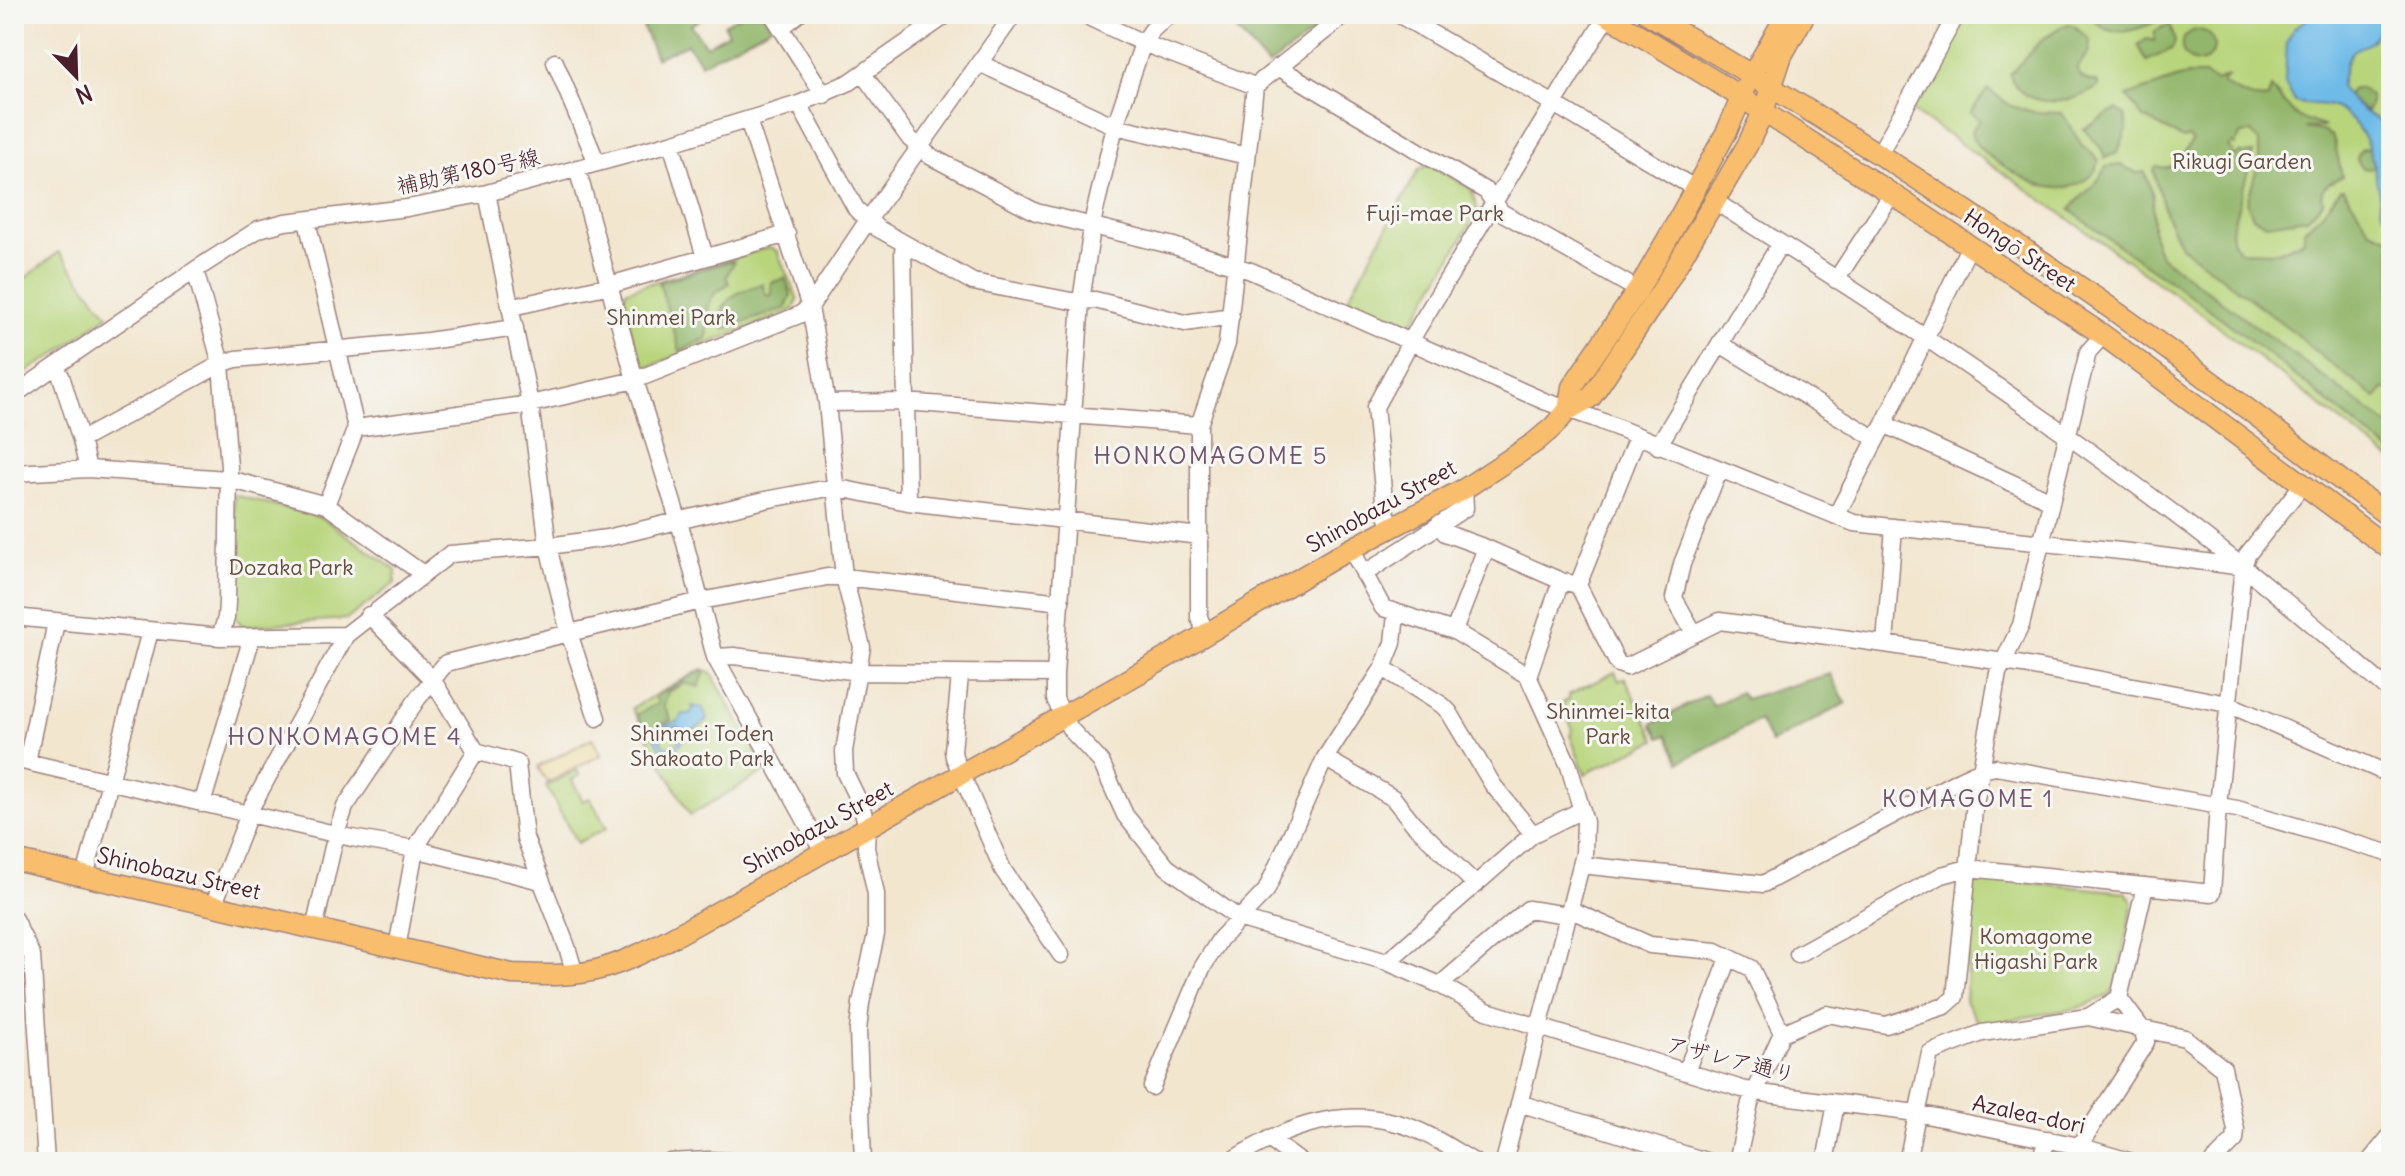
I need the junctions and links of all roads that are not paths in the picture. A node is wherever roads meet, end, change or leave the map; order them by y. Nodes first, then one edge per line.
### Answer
1 (798, 14) edge
2 (948, 14) edge
3 (1014, 14) edge
4 (1082, 14) edge
5 (1170, 14) edge
6 (1346, 14) edge
7 (1398, 14) edge
8 (1648, 14) edge
9 (1787, 14) edge
10 (1805, 14) edge
11 (1957, 14) edge
12 (1606, 15) edge
13 (777, 21) edge
14 (1143, 43) junction
15 (555, 62) dead end
16 (979, 63) junction
17 (1278, 67) junction
18 (863, 74) junction
19 (1753, 75) junction
20 (1255, 86) junction
21 (1771, 86) junction
22 (824, 95) junction
23 (1741, 97) junction
24 (799, 104) junction
25 (1554, 104) junction
26 (1763, 112) junction
27 (748, 120) junction
28 (1115, 126) junction
29 (671, 143) junction
30 (919, 147) junction
31 (1879, 154) junction
32 (1247, 156) junction
33 (597, 163) junction
34 (577, 168) junction
35 (1696, 189) junction
36 (487, 193) junction
37 (1892, 194) junction
38 (1714, 201) junction
39 (1494, 202) junction
40 (868, 220) junction
41 (307, 221) junction
42 (1092, 226) junction
43 (787, 234) junction
44 (905, 244) junction
45 (1780, 244) junction
46 (1970, 245) junction
47 (705, 257) junction
48 (1236, 266) junction
49 (195, 270) junction
50 (1836, 280) junction
51 (610, 285) junction
52 (1638, 290) junction
53 (1081, 301) junction
54 (512, 307) junction
55 (810, 307) junction
56 (1231, 316) junction
57 (515, 328) junction
58 (2103, 335) junction
59 (1925, 338) junction
60 (1411, 340) junction
61 (1720, 344) junction
62 (338, 350) junction
63 (221, 364) junction
64 (55, 368) junction
65 (635, 380) junction
66 (14, 395) edge
67 (905, 402) junction
68 (827, 403) junction
69 (530, 404) junction
70 (1568, 410) junction
71 (1073, 415) junction
72 (1199, 425) junction
73 (356, 428) junction
74 (1880, 431) junction
75 (2067, 436) junction
76 (1637, 437) junction
77 (81, 440) junction
78 (1658, 446) junction
79 (88, 469) junction
80 (1719, 470) junction
81 (14, 473) edge
82 (227, 479) junction
83 (2303, 484) junction
84 (834, 487) junction
85 (1464, 489) junction
86 (2051, 501) junction
87 (908, 502) junction
88 (326, 505) junction
89 (1836, 516) junction
90 (2391, 518) edge
91 (678, 520) junction
92 (1066, 521) junction
93 (1439, 524) junction
94 (1392, 526) junction
95 (1894, 527) junction
96 (1200, 536) junction
97 (2203, 537) junction
98 (2041, 542) junction
99 (548, 546) junction
100 (1486, 548) junction
101 (1351, 549) junction
102 (2391, 550) edge
103 (2190, 560) junction
104 (2243, 567) junction
105 (423, 574) junction
106 (1364, 574) junction
107 (844, 577) junction
108 (1570, 583) junction
109 (701, 601) junction
110 (1061, 602) junction
111 (1396, 614) junction
112 (369, 615) junction
113 (14, 617) edge
114 (56, 622) junction
115 (150, 631) junction
116 (1454, 631) junction
117 (569, 633) junction
118 (1694, 633) junction
119 (1206, 634) junction
120 (346, 635) junction
121 (220, 637) junction
122 (247, 637) junction
123 (1885, 644) junction
124 (715, 657) junction
125 (2003, 663) junction
126 (1383, 668) junction
127 (859, 672) junction
128 (1055, 674) junction
129 (960, 675) junction
130 (1528, 676) junction
131 (432, 679) junction
132 (2391, 692) edge
133 (2228, 704) junction
134 (1063, 716) junction
135 (597, 718) dead end
136 (476, 751) junction
137 (1325, 758) junction
138 (20, 761) edge
139 (1981, 770) junction
140 (961, 773) junction
141 (2391, 775) edge
142 (110, 782) junction
143 (202, 804) junction
144 (2218, 806) junction
145 (1582, 810) junction
146 (249, 814) junction
147 (867, 827) junction
148 (336, 834) junction
149 (1533, 834) junction
150 (415, 849) junction
151 (823, 852) junction
152 (2391, 854) edge
153 (14, 860) edge
154 (1581, 865) junction
155 (1968, 868) junction
156 (85, 876) junction
157 (541, 881) junction
158 (1476, 885) junction
159 (2145, 886) junction
160 (213, 906) junction
161 (1568, 912) junction
162 (1238, 918) junction
163 (14, 919) edge
164 (314, 929) junction
165 (397, 948) junction
166 (1798, 954) dead end
167 (1061, 955) dead end
168 (1729, 958) junction
169 (1387, 962) junction
170 (575, 974) junction
171 (1440, 985) junction
172 (2119, 998) junction
173 (2088, 1017) junction
174 (1539, 1027) junction
175 (2142, 1029) junction
176 (1782, 1033) junction
177 (1686, 1072) junction
178 (1152, 1087) dead end
179 (1757, 1092) junction
180 (1519, 1103) junction
181 (1836, 1103) junction
182 (1916, 1113) junction
183 (2391, 1135) edge
184 (1269, 1139) junction
185 (2048, 1139) junction
186 (2079, 1146) junction
187 (46, 1162) edge
188 (670, 1162) edge
189 (738, 1162) edge
190 (863, 1162) edge
191 (1229, 1162) edge
192 (1300, 1162) edge
193 (1474, 1162) edge
194 (1504, 1162) edge
195 (1709, 1162) edge
196 (1737, 1162) edge
197 (1825, 1162) edge
198 (1907, 1162) edge
199 (2039, 1162) edge
200 (2132, 1162) edge
201 (2213, 1162) edge
202 (2369, 1162) edge

1 - 13 street
2 - 18 street, 補助第180号線
3 - 16 street
4 - 14 street
5 - 14 street
6 - 17 street
7 - 25 street
8 - 19 main road, Hongō Street
9 - 19 main road, Shinobazu Street
10 - 21 main road, Shinobazu Street
11 - 31 street
12 - 23 main road, Hongō Street
12 - 25 street
13 - 22 street
14 - 20 street
14 - 28 street
15 - 33 street
16 - 28 street
16 - 30 street
17 - 20 street
17 - 39 street
18 - 22 street, 補助第180号線
18 - 30 street
19 - 21 main road, Hongō Street
19 - 23 main road, Shinobazu Street
20 - 32 street
21 - 26 main road, Shinobazu Street
21 - 31 main road, Hongō Street
22 - 24 street, 補助第180号線
23 - 26 main road, Hongō Street
23 - 35 main road, Shinobazu Street
24 - 27 street, 補助第180号線
24 - 40 street
25 - 35 street
25 - 39 street
26 - 37 main road, Hongō Street
26 - 38 main road, Shinobazu Street
27 - 29 street, 補助第180号線
27 - 43 street
28 - 32 street
28 - 42 street
29 - 33 street, 補助第180号線
29 - 47 street
30 - 40 street
30 - 42 street
31 - 90 main road, Hongō Street
32 - 48 street
33 - 34 street, 補助第180号線
34 - 36 street, 補助第180号線
34 - 51 street
35 - 52 main road, Shinobazu Street
36 - 41 street, 補助第180号線
36 - 54 street
37 - 46 main road, Hongō Street
37 - 50 street
38 - 45 street
38 - 70 main road, Shinobazu Street
39 - 52 street
39 - 60 street
40 - 44 street
40 - 55 street
41 - 49 street, 補助第180号線
41 - 62 street
42 - 48 street
42 - 53 street
43 - 47 street
43 - 55 street
44 - 53 street
44 - 67 street
45 - 50 street
45 - 61 street
46 - 58 main road, Hongō Street
46 - 59 street
47 - 51 street
48 - 56 street
48 - 60 street
49 - 63 street
49 - 64 street, 補助第180号線
50 - 59 street
51 - 54 street
51 - 65 street
52 - 70 main road, Shinobazu Street
53 - 56 street
53 - 71 street
54 - 57 street
55 - 65 street
55 - 68 street
56 - 72 street
57 - 62 street
57 - 69 street
58 - 75 street
58 - 83 main road, Hongō Street
59 - 74 street
59 - 75 street
60 - 70 street
60 - 94 street
61 - 74 street
61 - 78 street
62 - 63 street
62 - 73 street
63 - 77 street
63 - 82 street
64 - 66 street, 補助第180号線
64 - 77 street
65 - 69 street
65 - 91 street
67 - 68 street
67 - 71 street
67 - 87 street
68 - 84 street
69 - 73 street
69 - 99 street
70 - 76 street
70 - 85 main road, Shinobazu Street
71 - 72 street
71 - 92 street
72 - 96 street
73 - 88 street
74 - 86 street
74 - 89 street
75 - 86 street
75 - 97 street
76 - 78 street
76 - 108 street
77 - 79 street
78 - 80 street
79 - 81 street
79 - 82 street
80 - 89 street
80 - 118 street
82 - 88 street
82 - 121 street
83 - 102 main road, Hongō Street
83 - 104 street
84 - 87 street
84 - 91 street
84 - 107 street
85 - 93 street
85 - 94 main road, Shinobazu Street
86 - 98 street
87 - 92 street
88 - 105 street
89 - 95 street
91 - 99 street
91 - 109 street
92 - 96 street
92 - 110 street
93 - 100 street
93 - 106 street
94 - 101 main road, Shinobazu Street
95 - 98 street
95 - 123 street
96 - 119 street
97 - 103 street
97 - 104 street
98 - 103 street
98 - 125 street
99 - 105 street
99 - 117 street
100 - 108 street
100 - 116 street
101 - 106 street
101 - 119 main road, Shinobazu Street
103 - 104 street
104 - 132 street
104 - 133 street
105 - 112 street
106 - 111 street
107 - 109 street
107 - 110 street
107 - 127 street
108 - 118 street
108 - 130 street
109 - 117 street
109 - 124 street
110 - 128 street
111 - 116 street
111 - 126 street
112 - 120 street
112 - 131 street
113 - 114 street
114 - 115 street
114 - 138 street
115 - 121 street
115 - 142 street
116 - 130 street
117 - 131 street
117 - 135 street
118 - 123 street
119 - 134 main road, Shinobazu Street
120 - 122 street
120 - 146 street
121 - 122 street
122 - 143 street
123 - 125 street
124 - 127 street
124 - 151 street
125 - 133 street
125 - 139 street
126 - 137 street
126 - 149 street
127 - 129 street
127 - 147 street
128 - 129 street
128 - 134 street
129 - 140 street
130 - 145 street
131 - 136 street
131 - 148 street
133 - 141 street
133 - 144 street
134 - 140 main road, Shinobazu Street
134 - 162 street, アザレア通り
136 - 150 street
136 - 157 street
137 - 158 street
137 - 162 street
138 - 142 street
139 - 144 street
139 - 154 street
139 - 155 street
140 - 147 main road, Shinobazu Street
140 - 167 street
142 - 143 street
142 - 156 street
143 - 146 street
144 - 152 street
144 - 159 street
145 - 149 street
145 - 154 street
146 - 148 street
146 - 160 street
147 - 151 main road, Shinobazu Street
147 - 190 street
148 - 150 street
148 - 164 street
149 - 158 street
150 - 157 street
150 - 165 street
151 - 170 main road, Shinobazu Street
153 - 156 main road, Shinobazu Street
154 - 161 street
155 - 159 street
155 - 166 street
155 - 176 street
156 - 160 main road, Shinobazu Street
157 - 170 street
158 - 169 street
159 - 172 street
160 - 164 main road, Shinobazu Street
161 - 168 street
161 - 171 street
161 - 174 street
162 - 169 street, アザレア通り
162 - 178 street
163 - 187 street
164 - 165 main road, Shinobazu Street
165 - 170 main road, Shinobazu Street
168 - 176 street
168 - 177 street
169 - 171 street, アザレア通り
171 - 174 street, アザレア通り
172 - 173 street
172 - 175 street
173 - 175 street
173 - 182 street
174 - 177 street, アザレア通り
174 - 180 street
175 - 186 street
175 - 201 street
176 - 179 street
177 - 179 street, アザレア通り
179 - 181 street, アザレア通り
179 - 196 street
180 - 194 street
180 - 195 street
181 - 182 street, アザレア通り
181 - 197 street
182 - 185 street, Azalea-dori
182 - 198 street
183 - 202 street
184 - 191 street
184 - 192 street
184 - 193 street
185 - 186 street, Azalea-dori
185 - 199 street
186 - 200 street, Azalea-dori
188 - 189 street

